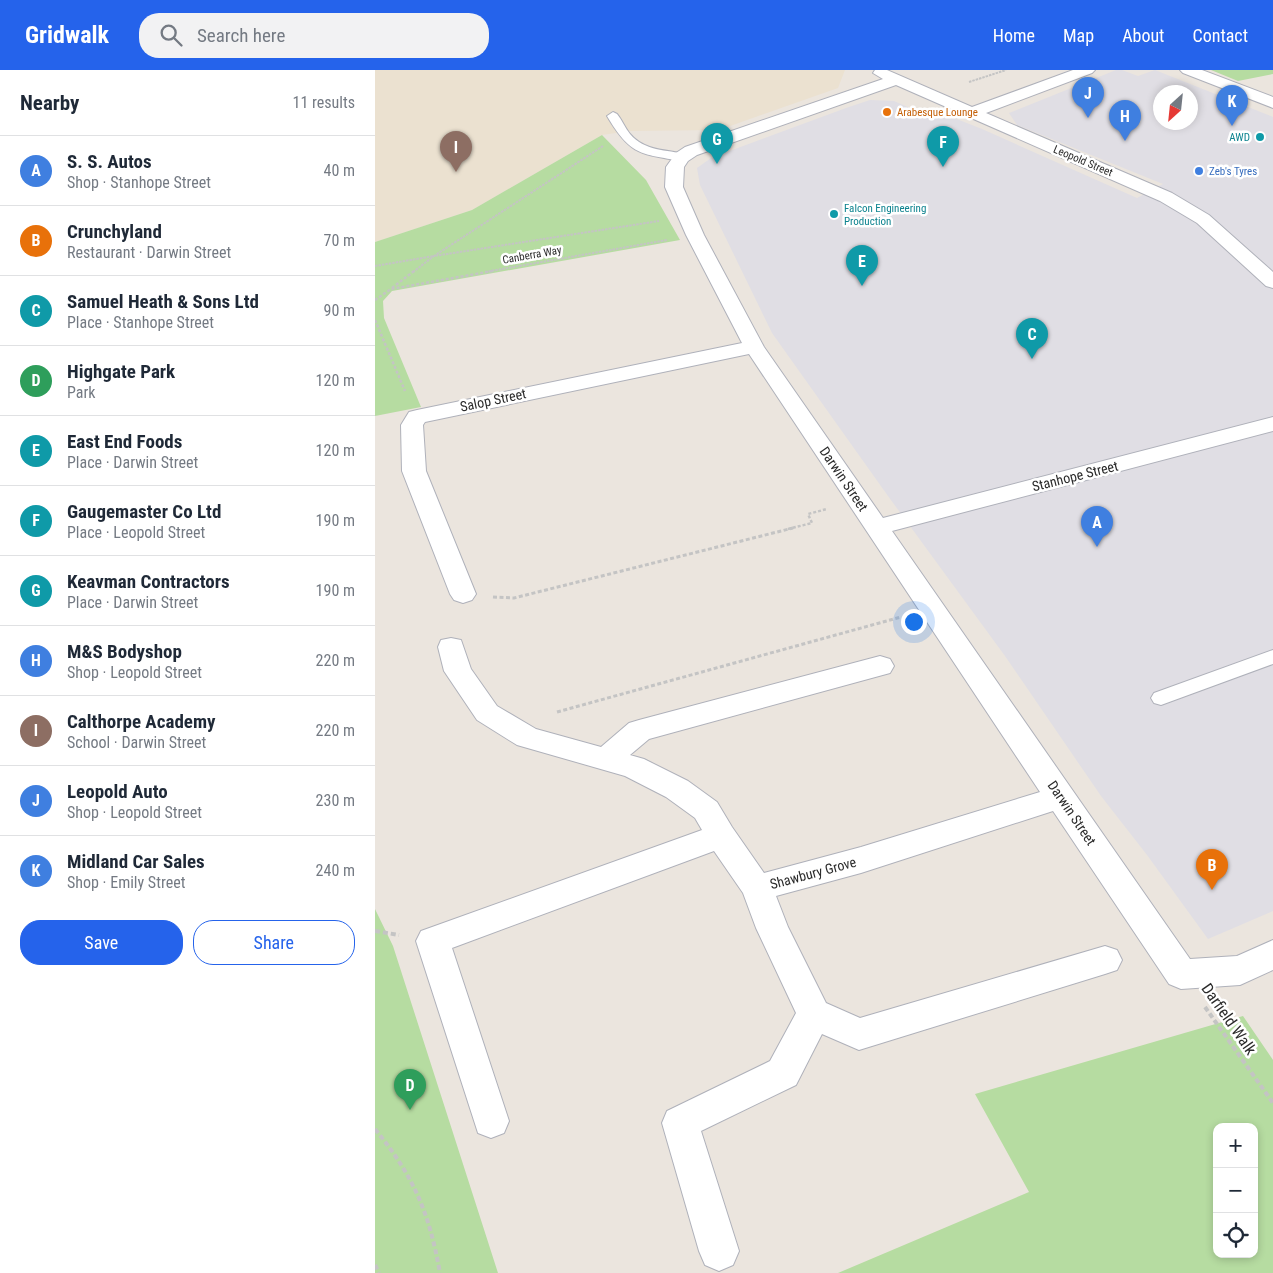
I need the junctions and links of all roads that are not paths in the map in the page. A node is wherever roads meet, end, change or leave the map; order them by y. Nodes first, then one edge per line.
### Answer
1 (874, 70) edge
2 (1189, 70) edge
3 (1080, 71) edge
4 (896, 80) junction
5 (1265, 85) dead end
6 (1239, 90) junction
7 (1273, 104) edge
8 (971, 113) junction
9 (613, 116) dead end
10 (681, 157) junction
11 (1273, 282) edge
12 (754, 347) junction
13 (1273, 424) edge
14 (877, 527) junction
15 (463, 594) road end
16 (451, 647) dead end
17 (1273, 657) edge
18 (880, 666) dead end
19 (1161, 698) dead end
20 (606, 759) junction
21 (1061, 796) junction
22 (721, 836) junction
23 (757, 888) junction
24 (1273, 954) edge
25 (1105, 960) dead end
26 (814, 1014) junction
27 (491, 1121) dead end
28 (719, 1251) dead end

1 - 4 street, Leopold Street
2 - 6 street
3 - 8 street
4 - 8 street, Leopold Street
4 - 10 street
5 - 6 street
6 - 7 street
8 - 11 street, Leopold Street
9 - 10 lane
10 - 12 street, Darwin Street
12 - 14 street, Darwin Street
12 - 15 street, Salop Street
13 - 14 street, Stanhope Street
14 - 21 street, Darwin Street
16 - 20 street, Shawbury Grove
17 - 19 lane
18 - 20 street
20 - 22 street, Shawbury Grove
21 - 23 street, Shawbury Grove
21 - 24 street, Darwin Street
22 - 23 street, Shawbury Grove
22 - 27 street
23 - 26 street
25 - 26 street
26 - 28 street

